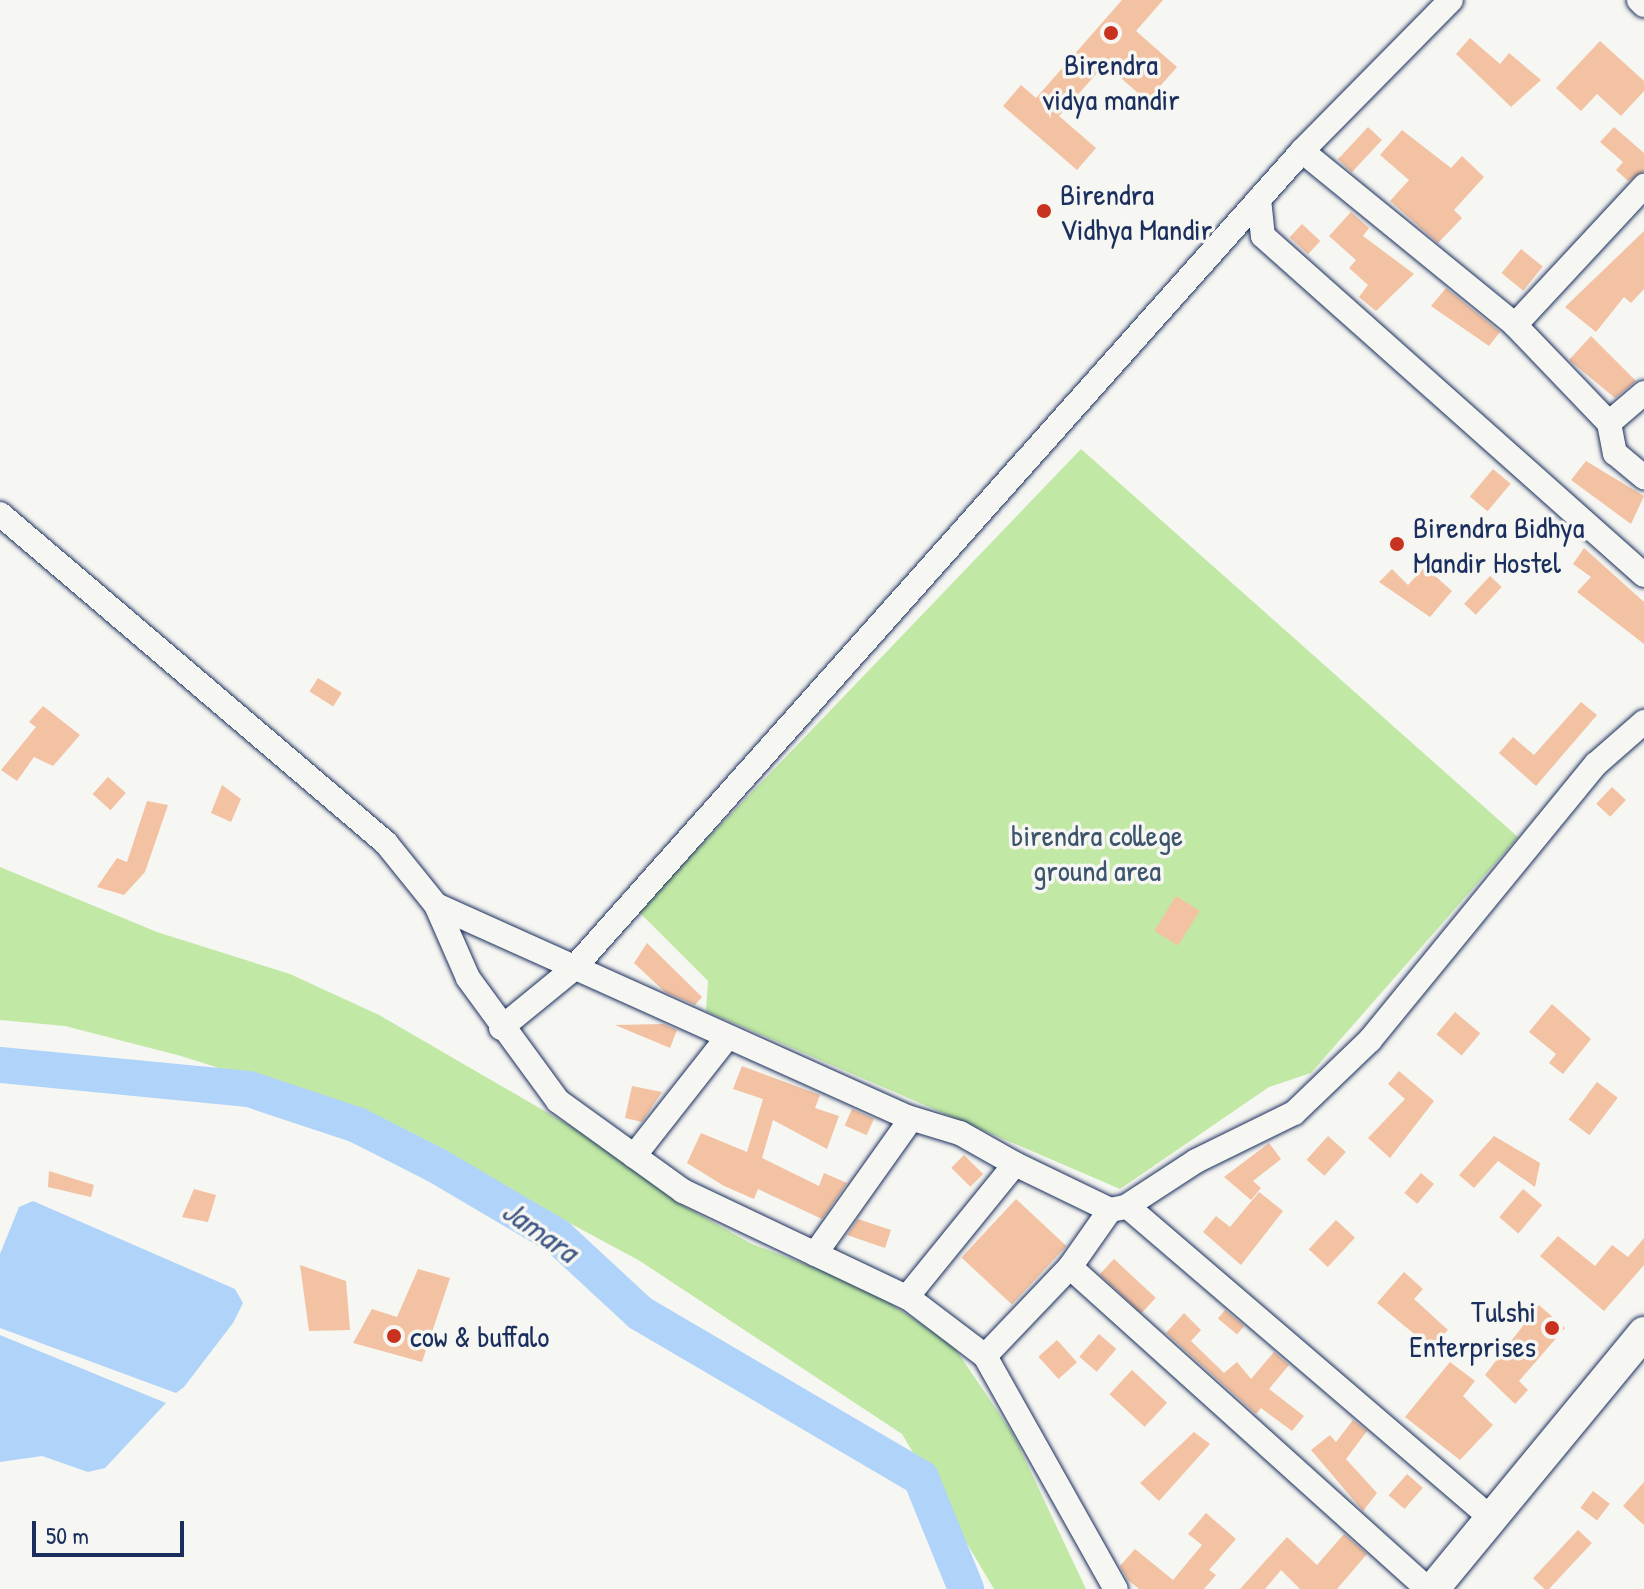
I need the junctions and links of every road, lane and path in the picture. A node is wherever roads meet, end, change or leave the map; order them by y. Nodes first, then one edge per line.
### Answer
1 (1451, 0) edge
2 (1639, 0) edge
3 (1644, 5) edge
4 (1302, 151) junction
5 (1644, 186) edge
6 (1259, 199) junction
7 (1515, 325) junction
8 (1644, 393) edge
9 (1609, 423) junction
10 (1644, 477) edge
11 (0, 514) edge
12 (1644, 575) edge
13 (1644, 722) edge
14 (436, 905) junction
15 (573, 969) junction
16 (501, 1028) junction
17 (727, 1038) junction
18 (911, 1119) junction
19 (634, 1156) junction
20 (1015, 1164) junction
21 (1118, 1208) junction
22 (815, 1254) junction
23 (1070, 1267) junction
24 (907, 1297) junction
25 (1644, 1333) edge
26 (985, 1356) junction
27 (1491, 1518) junction
28 (1116, 1589) edge
29 (1431, 1589) edge

1 - 4 street
2 - 3 street
4 - 6 street
4 - 7 street
5 - 7 street
6 - 12 street
6 - 15 street
7 - 9 street
8 - 9 street
9 - 10 street
11 - 14 street
13 - 21 street
14 - 15 street
14 - 16 street
15 - 16 street
15 - 17 street
16 - 19 street
17 - 18 street
17 - 19 street
18 - 20 street
18 - 22 street
19 - 22 street
20 - 21 street
20 - 24 street
21 - 23 street
21 - 27 street
22 - 24 street
23 - 26 street
23 - 29 street
24 - 26 street
25 - 27 street
26 - 28 street
27 - 29 street

